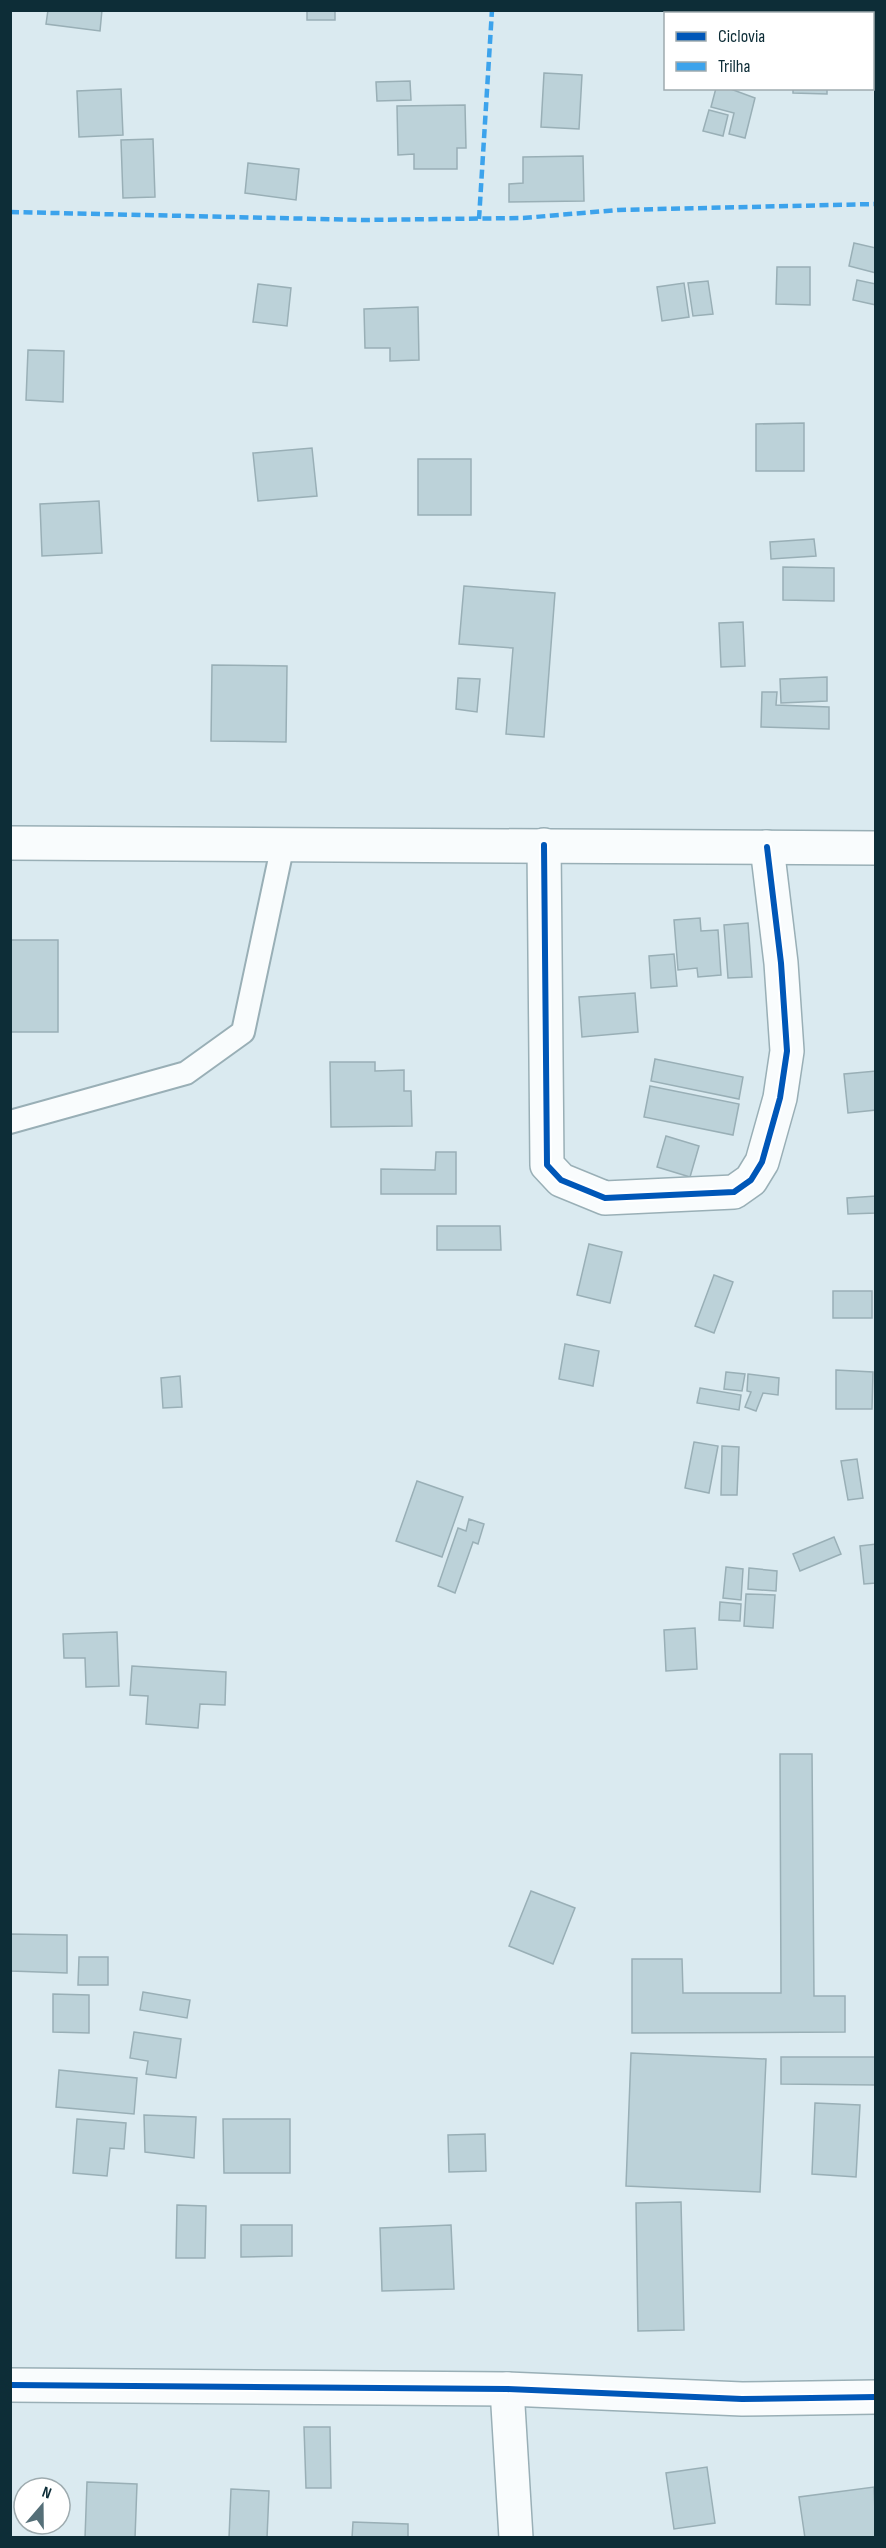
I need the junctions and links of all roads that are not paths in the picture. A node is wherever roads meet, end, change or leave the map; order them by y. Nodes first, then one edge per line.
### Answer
1 (10, 843) edge
2 (283, 844) junction
3 (544, 845) junction
4 (767, 847) junction
5 (876, 848) edge
6 (10, 1122) edge
7 (10, 2385) edge
8 (507, 2389) junction
9 (876, 2397) edge
10 (516, 2538) edge

1 - 2 street
2 - 3 street
2 - 6 lane
3 - 4 street
3 - 4 street
4 - 5 street
7 - 8 street
8 - 9 street
8 - 10 street

